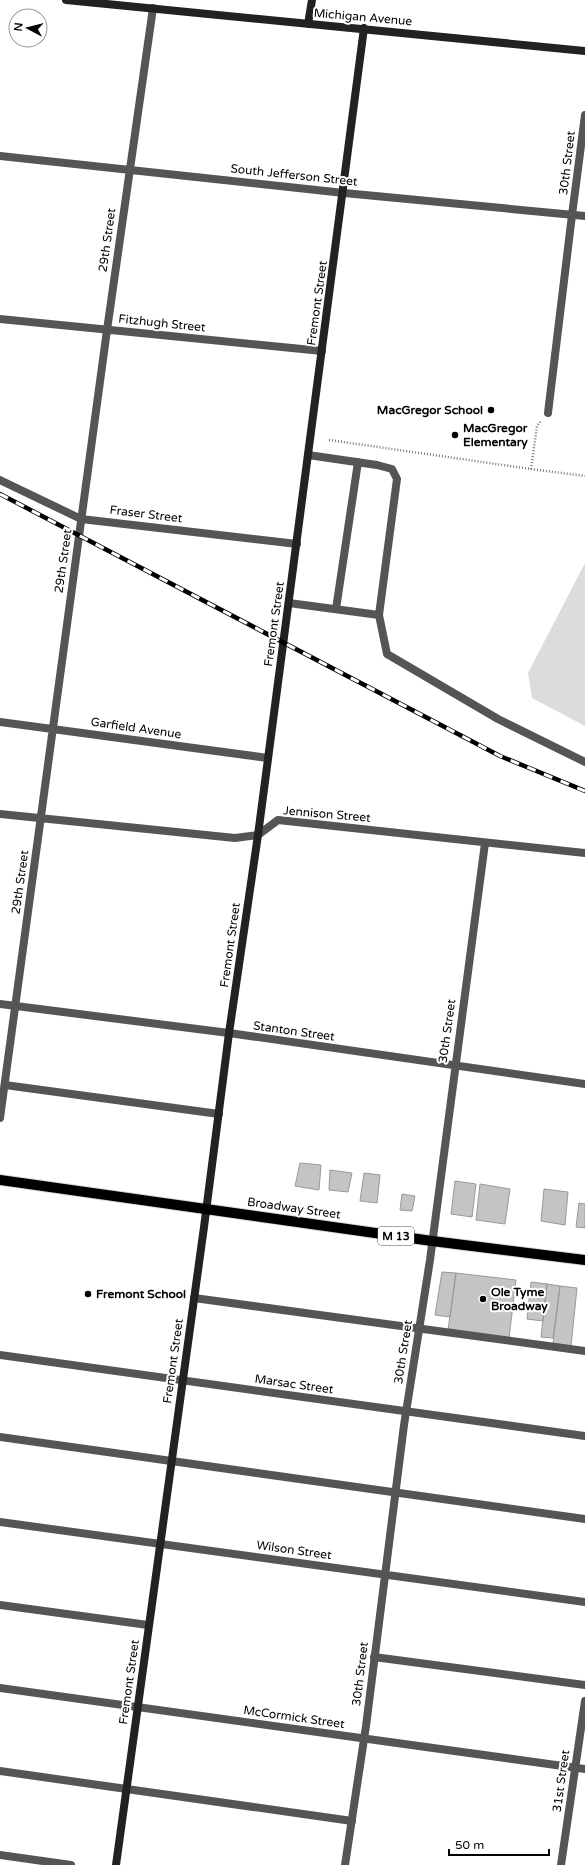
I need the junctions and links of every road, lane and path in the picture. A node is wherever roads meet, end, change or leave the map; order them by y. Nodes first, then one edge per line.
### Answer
1 (66, 0) edge
2 (312, 0) edge
3 (153, 8) junction
4 (308, 24) junction
5 (364, 28) junction
6 (585, 51) edge
7 (585, 115) edge
8 (0, 156) edge
9 (130, 169) junction
10 (344, 193) junction
11 (572, 214) junction
12 (585, 216) edge
13 (0, 319) edge
14 (107, 330) junction
15 (322, 351) junction
16 (548, 413) joint
17 (329, 440) dead end
18 (308, 455) junction
19 (358, 462) junction
20 (531, 469) junction
21 (585, 476) edge
22 (0, 480) edge
23 (81, 519) junction
24 (296, 544) junction
25 (289, 603) junction
26 (336, 609) junction
27 (379, 615) junction
28 (0, 722) edge
29 (52, 729) junction
30 (268, 758) junction
31 (585, 762) edge
32 (0, 814) edge
33 (41, 818) junction
34 (258, 835) junction
35 (485, 843) junction
36 (585, 852) edge
37 (0, 1004) edge
38 (14, 1007) junction
39 (229, 1033) junction
40 (455, 1066) junction
41 (585, 1084) edge
42 (5, 1085) junction
43 (219, 1114) junction
44 (0, 1118) edge
45 (0, 1180) edge
46 (207, 1208) junction
47 (432, 1241) junction
48 (585, 1260) edge
49 (194, 1298) junction
50 (419, 1329) junction
51 (585, 1351) edge
52 (0, 1355) edge
53 (183, 1380) junction
54 (406, 1412) junction
55 (585, 1436) edge
56 (0, 1437) edge
57 (172, 1461) junction
58 (395, 1493) junction
59 (585, 1519) edge
60 (0, 1522) edge
61 (160, 1544) junction
62 (385, 1575) junction
63 (585, 1602) edge
64 (0, 1605) edge
65 (148, 1625) junction
66 (374, 1657) junction
67 (585, 1685) edge
68 (0, 1688) edge
69 (585, 1701) edge
70 (137, 1707) junction
71 (364, 1739) junction
72 (575, 1768) junction
73 (585, 1769) edge
74 (0, 1771) edge
75 (126, 1789) junction
76 (352, 1821) junction
77 (0, 1855) edge
78 (71, 1865) edge
79 (116, 1865) edge
80 (345, 1865) edge
81 (561, 1865) edge

1 - 3 street, Michigan Avenue
2 - 4 street
3 - 4 street, Michigan Avenue
3 - 9 street, 29th Street
4 - 5 street, Michigan Avenue
5 - 6 street, Michigan Avenue
5 - 10 street, Fremont Street
7 - 11 street, 30th Street
8 - 9 street, South Jefferson Street
9 - 10 street, South Jefferson Street
9 - 14 street, 29th Street
10 - 11 street, South Jefferson Street
10 - 15 street, Fremont Street
11 - 12 street, South Jefferson Street
11 - 16 street, 30th Street
13 - 14 street, Fitzhugh Street
14 - 15 street, Fitzhugh Street
14 - 23 street, 29th Street
15 - 18 street, Fremont Street
16 - 20 path
17 - 20 path
18 - 19 street
18 - 24 street, Fremont Street
19 - 26 street
19 - 27 street
20 - 21 path
22 - 23 street, Fraser Street
23 - 24 street, Fraser Street
23 - 29 street, 29th Street
24 - 25 street, Fremont Street
25 - 26 street
25 - 30 street, Fremont Street
26 - 27 street
27 - 31 street
28 - 29 street, Garfield Avenue
29 - 30 street, Garfield Avenue
29 - 33 street, 29th Street
30 - 34 street, Fremont Street
32 - 33 street, Jennison Street
33 - 34 street, Jennison Street
33 - 38 street, 29th Street
34 - 35 street, Jennison Street
34 - 39 street, Fremont Street
35 - 36 street, Jennison Street
35 - 40 street, 30th Street
37 - 38 street, Stanton Street
38 - 39 street, Stanton Street
38 - 42 street, 29th Street
39 - 40 street, Stanton Street
39 - 43 street, Fremont Street
40 - 41 street, Stanton Street
40 - 47 street, 30th Street
42 - 43 street
42 - 44 street, 29th Street
43 - 46 street, Fremont Street
45 - 46 main road, Broadway Street / M 13
46 - 47 main road, Broadway Street / M 13
46 - 49 street, Fremont Street
47 - 48 main road, Broadway Street / M 13
47 - 50 street, 30th Street
49 - 50 street
49 - 53 street, Fremont Street
50 - 51 street
50 - 54 street, 30th Street
52 - 53 street, Marsac Street
53 - 54 street, Marsac Street
53 - 57 street, Fremont Street
54 - 55 street, Marsac Street
54 - 58 street, 30th Street
56 - 57 street
57 - 58 street
57 - 61 street, Fremont Street
58 - 59 street
58 - 62 street, 30th Street
60 - 61 street, Wilson Street
61 - 62 street, Wilson Street
61 - 65 street, Fremont Street
62 - 63 street, Wilson Street
62 - 66 street, 30th Street
64 - 65 street
65 - 70 street, Fremont Street
66 - 67 street
66 - 71 street, 30th Street
68 - 70 street, McCormick Street
69 - 72 street, 31st Street
70 - 71 street, McCormick Street
70 - 75 street, Fremont Street
71 - 72 street, McCormick Street
71 - 76 street, 30th Street
72 - 73 street, McCormick Street
72 - 81 street, 31st Street
74 - 75 street
75 - 76 street
75 - 79 street, Fremont Street
76 - 80 street, 30th Street
77 - 78 street

